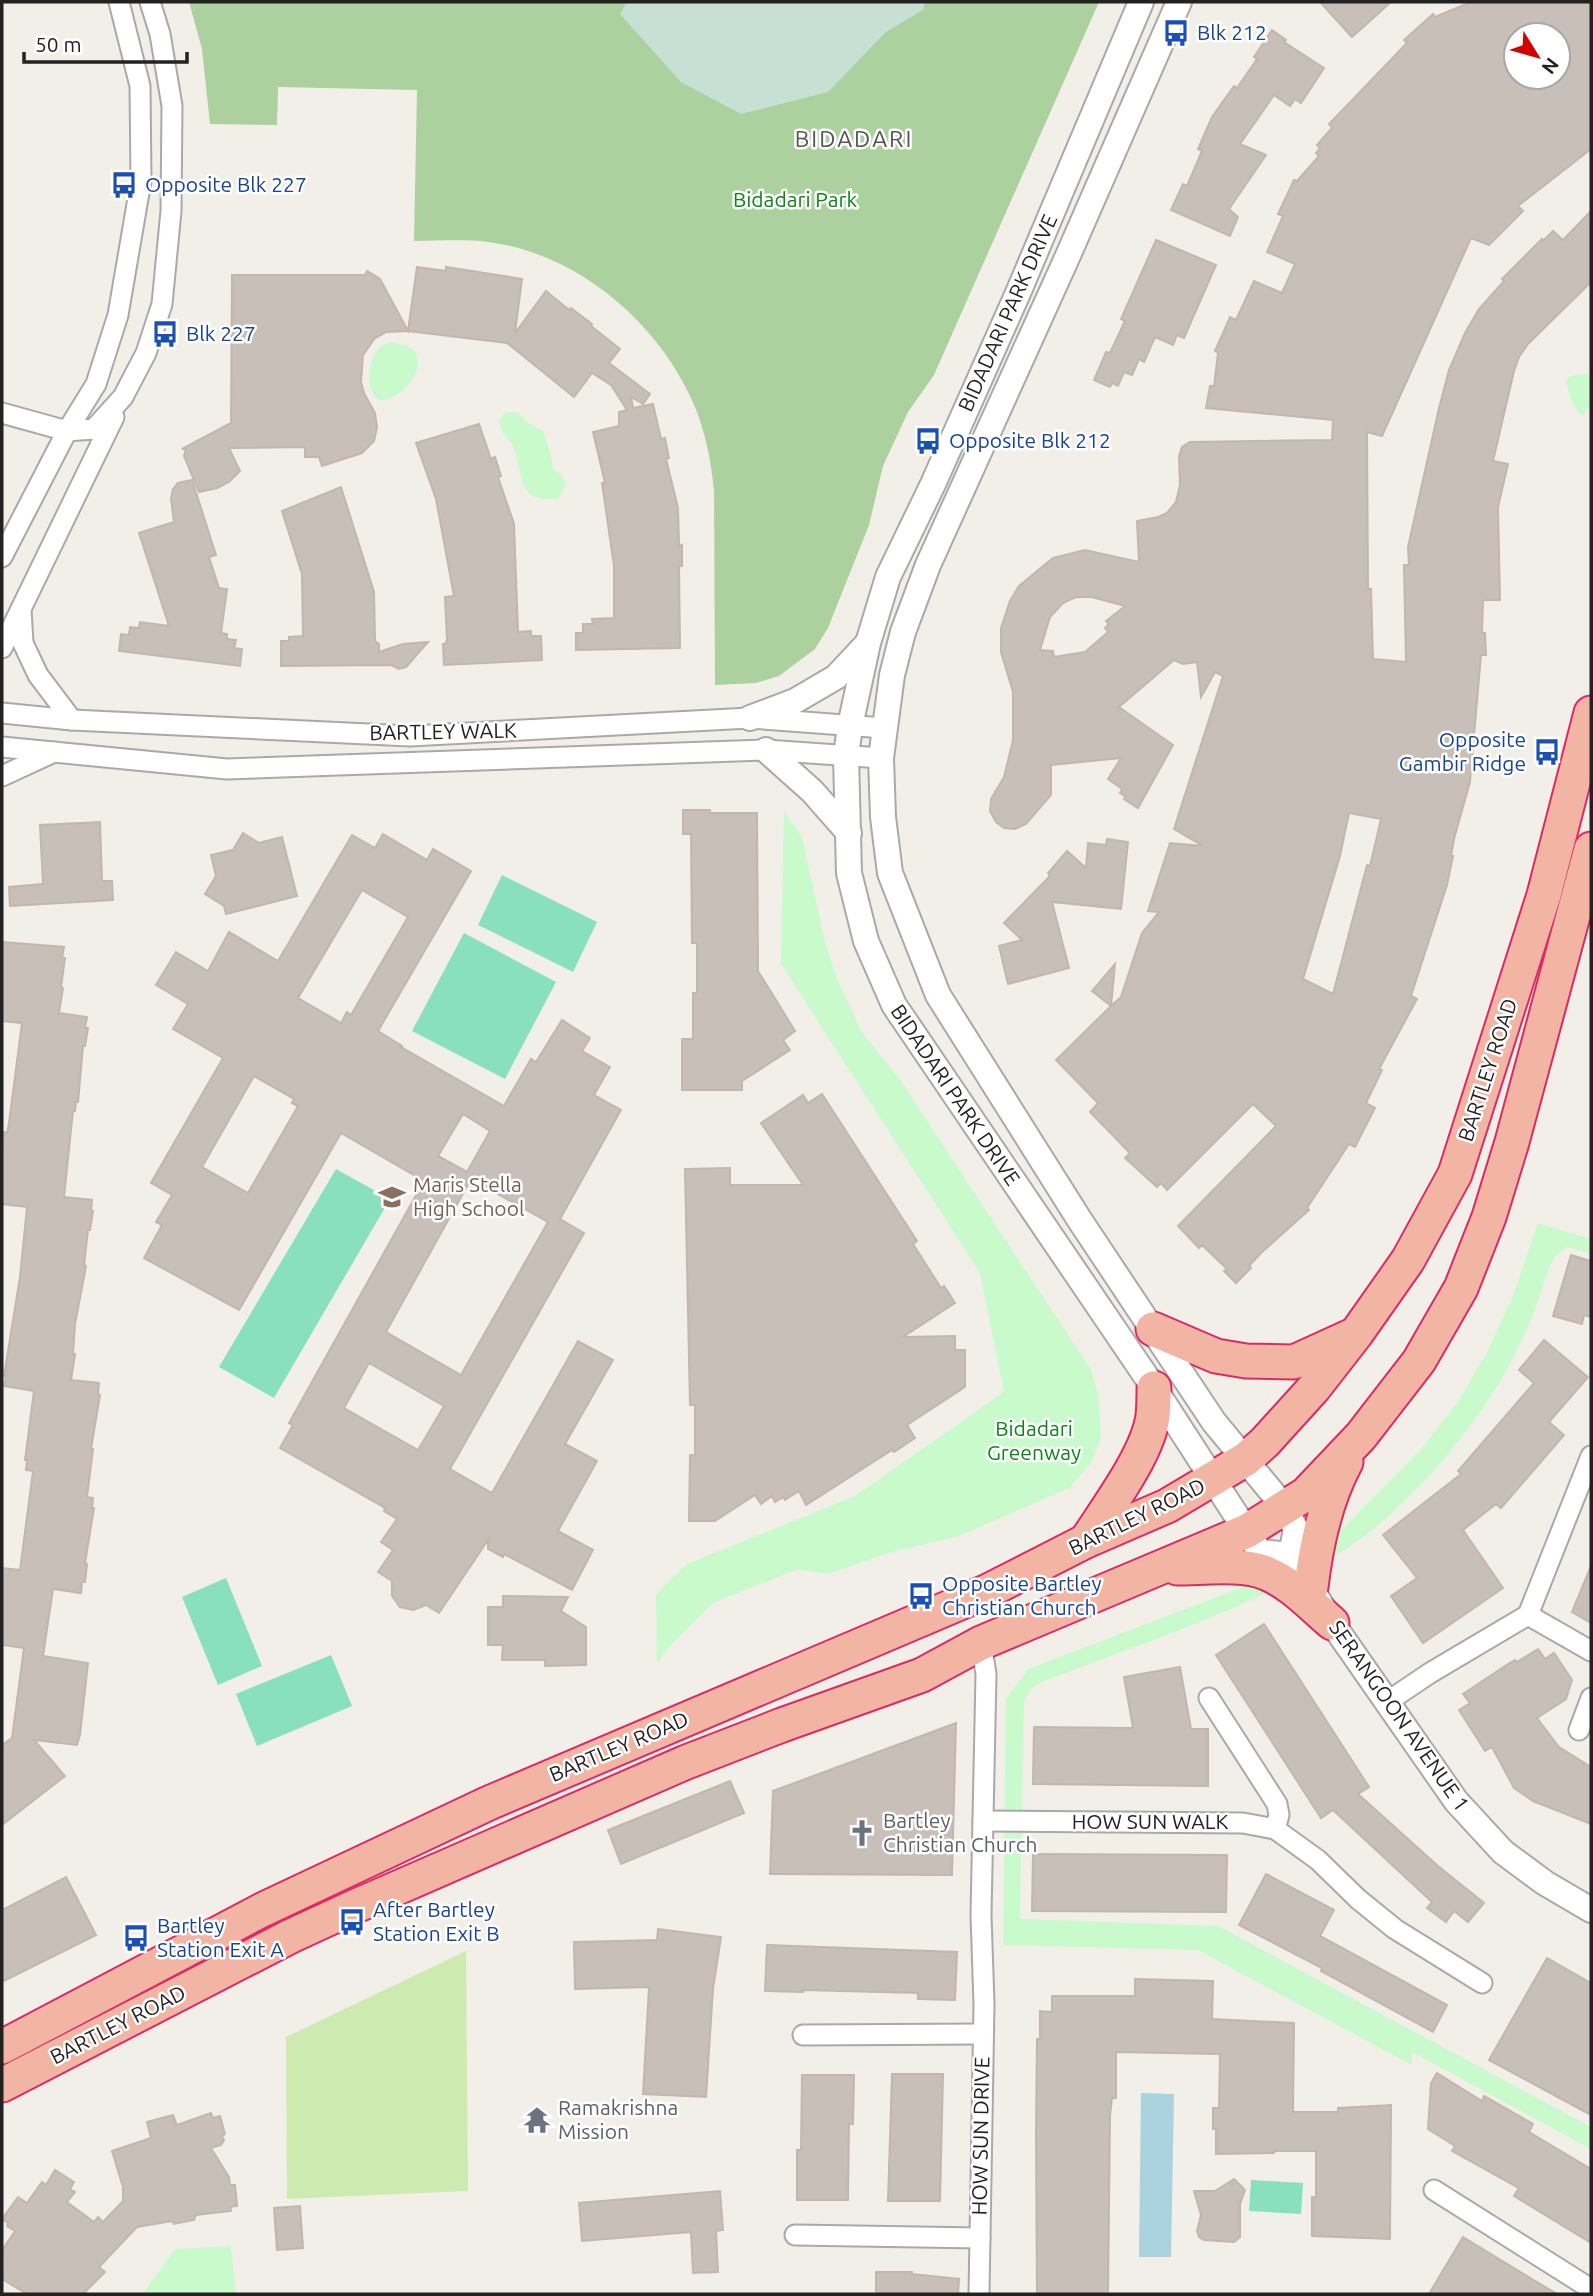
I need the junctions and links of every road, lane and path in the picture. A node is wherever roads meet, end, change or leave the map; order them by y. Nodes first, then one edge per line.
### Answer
1 (119, 2) edge
2 (150, 2) edge
3 (1141, 2) edge
4 (1179, 2) edge
5 (1155, 57) junction
6 (1107, 80) junction
7 (1066, 260) junction
8 (1018, 293) junction
9 (123, 397) junction
10 (2, 413) edge
11 (67, 431) junction
12 (2, 557) edge
13 (21, 608) junction
14 (868, 643) junction
15 (2, 648) edge
16 (2, 713) edge
17 (1591, 713) edge
18 (750, 718) junction
19 (72, 720) junction
20 (850, 726) junction
21 (884, 728) junction
22 (2, 747) edge
23 (766, 750) junction
24 (55, 751) junction
25 (846, 756) junction
26 (881, 758) junction
27 (2, 776) edge
28 (849, 834) junction
29 (1591, 849) edge
30 (849, 873) junction
31 (890, 873) junction
32 (1153, 1329) junction
33 (1356, 1334) junction
34 (1154, 1388) junction
35 (1362, 1436) junction
36 (1591, 1456) edge
37 (1246, 1459) junction
38 (1214, 1480) junction
39 (1284, 1508) junction
40 (1247, 1531) junction
41 (1086, 1541) junction
42 (1291, 1555) junction
43 (1161, 1568) junction
44 (1311, 1587) junction
45 (1528, 1615) junction
46 (1332, 1623) junction
47 (981, 1643) junction
48 (1591, 1651) edge
49 (1591, 1698) edge
50 (1209, 1699) dead end
51 (1387, 1702) junction
52 (1579, 1730) dead end
53 (983, 1821) junction
54 (1275, 1829) junction
55 (1591, 1910) edge
56 (1482, 1983) dead end
57 (983, 2034) junction
58 (803, 2035) dead end
59 (2, 2047) edge
60 (2, 2085) edge
61 (1434, 2190) dead end
62 (795, 2235) dead end
63 (980, 2238) junction
64 (1591, 2290) edge
65 (979, 2294) edge

1 - 11 street
2 - 9 street
3 - 6 street, BIDADARI PARK DRIVE
4 - 5 street, BIDADARI PARK DRIVE
5 - 6 street
5 - 7 street, BIDADARI PARK DRIVE
6 - 8 street, BIDADARI PARK DRIVE
7 - 8 street
7 - 21 street, BIDADARI PARK DRIVE
8 - 14 street, BIDADARI PARK DRIVE
9 - 11 street
9 - 13 street
10 - 11 street
11 - 12 street
13 - 15 street
13 - 19 street
14 - 18 street
14 - 20 street, BIDADARI PARK DRIVE
16 - 19 street, BARTLEY WALK
17 - 33 highway, BARTLEY ROAD
18 - 19 street, BARTLEY WALK
18 - 20 street, BARTLEY WALK
20 - 21 street, BARTLEY WALK
20 - 25 street, BIDADARI PARK DRIVE
21 - 26 street, BIDADARI PARK DRIVE
22 - 24 street, BARTLEY WALK
23 - 24 street, BARTLEY WALK
23 - 25 street, BARTLEY WALK
23 - 28 street
24 - 27 street
25 - 26 street, BARTLEY WALK
25 - 28 street, BIDADARI PARK DRIVE
26 - 31 street, BIDADARI PARK DRIVE
28 - 30 street, BIDADARI PARK DRIVE
29 - 35 highway, BARTLEY ROAD
30 - 31 street
30 - 34 street, BIDADARI PARK DRIVE
31 - 32 street, BIDADARI PARK DRIVE
32 - 33 highway
32 - 37 street, BIDADARI PARK DRIVE
33 - 37 highway, BARTLEY ROAD
34 - 38 street, BIDADARI PARK DRIVE
34 - 41 highway
35 - 39 highway, BARTLEY ROAD
35 - 44 highway
36 - 45 street
37 - 38 highway, BARTLEY ROAD
37 - 39 street
38 - 40 street
38 - 41 highway, BARTLEY ROAD
39 - 40 highway, BARTLEY ROAD
39 - 42 street
40 - 42 street
40 - 43 highway, BARTLEY ROAD
41 - 59 highway, BARTLEY ROAD
42 - 44 street, SERANGOON AVENUE 1
43 - 46 highway
43 - 47 highway, BARTLEY ROAD
44 - 46 street, SERANGOON AVENUE 1
45 - 48 street
45 - 51 street
46 - 51 street, SERANGOON AVENUE 1
47 - 53 street, HOW SUN DRIVE
47 - 60 highway, BARTLEY ROAD
49 - 52 street
50 - 54 street
51 - 55 street, SERANGOON AVENUE 1
53 - 54 street, HOW SUN WALK
53 - 57 street, HOW SUN DRIVE
54 - 56 street, HOW SUN WALK
57 - 58 street, HOW SUN DRIVE
57 - 63 street, HOW SUN DRIVE
61 - 64 street
62 - 63 street, HOW SUN DRIVE
63 - 65 street, HOW SUN DRIVE

